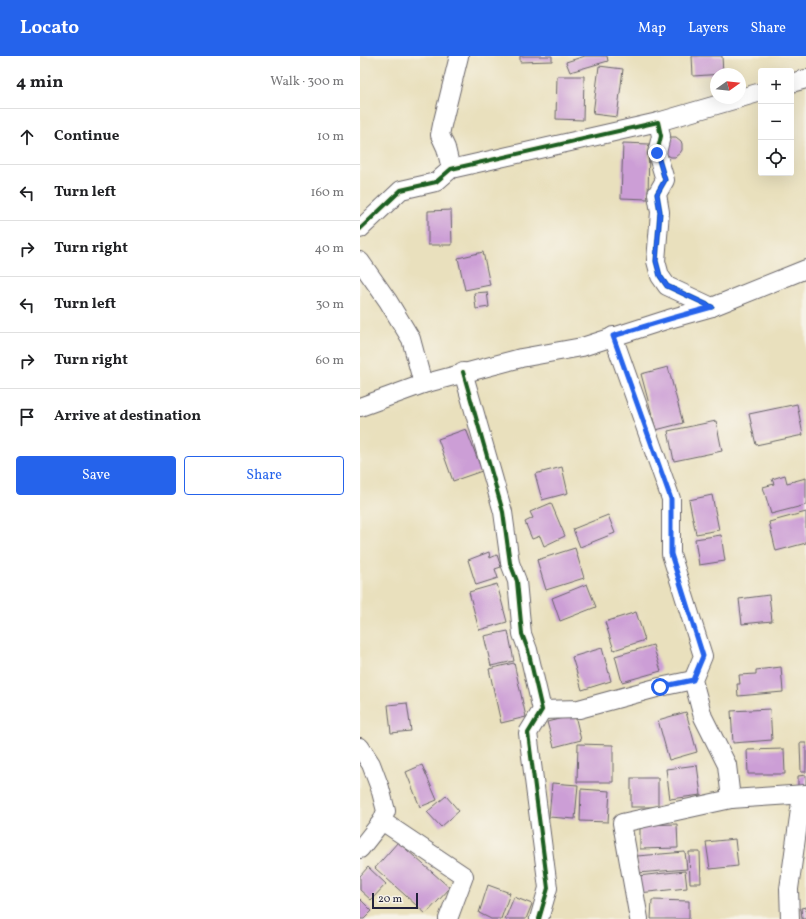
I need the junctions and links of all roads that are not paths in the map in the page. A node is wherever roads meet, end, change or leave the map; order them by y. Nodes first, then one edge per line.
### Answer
1 (459, 56) edge
2 (806, 79) edge
3 (794, 82) edge
4 (758, 93) edge
5 (658, 122) junction
6 (450, 169) junction
7 (360, 230) edge
8 (360, 261) edge
9 (806, 270) edge
10 (712, 307) junction
11 (613, 336) junction
12 (463, 372) junction
13 (423, 384) junction
14 (360, 408) edge
15 (693, 680) junction
16 (542, 710) junction
17 (360, 747) edge
18 (804, 794) edge
19 (731, 799) junction
20 (382, 821) junction
21 (360, 849) edge
22 (448, 919) edge
23 (539, 919) edge
24 (639, 919) edge
25 (790, 919) edge

1 - 6 street
2 - 3 street
4 - 5 street
5 - 6 street
5 - 10 street
6 - 7 street
8 - 13 street
9 - 10 street
10 - 11 street
11 - 12 street
11 - 15 street
12 - 13 street
12 - 16 street
13 - 14 street
15 - 16 street
15 - 19 street
16 - 23 street
17 - 20 street
18 - 19 street
18 - 25 street
19 - 24 street
20 - 21 street
20 - 22 street

